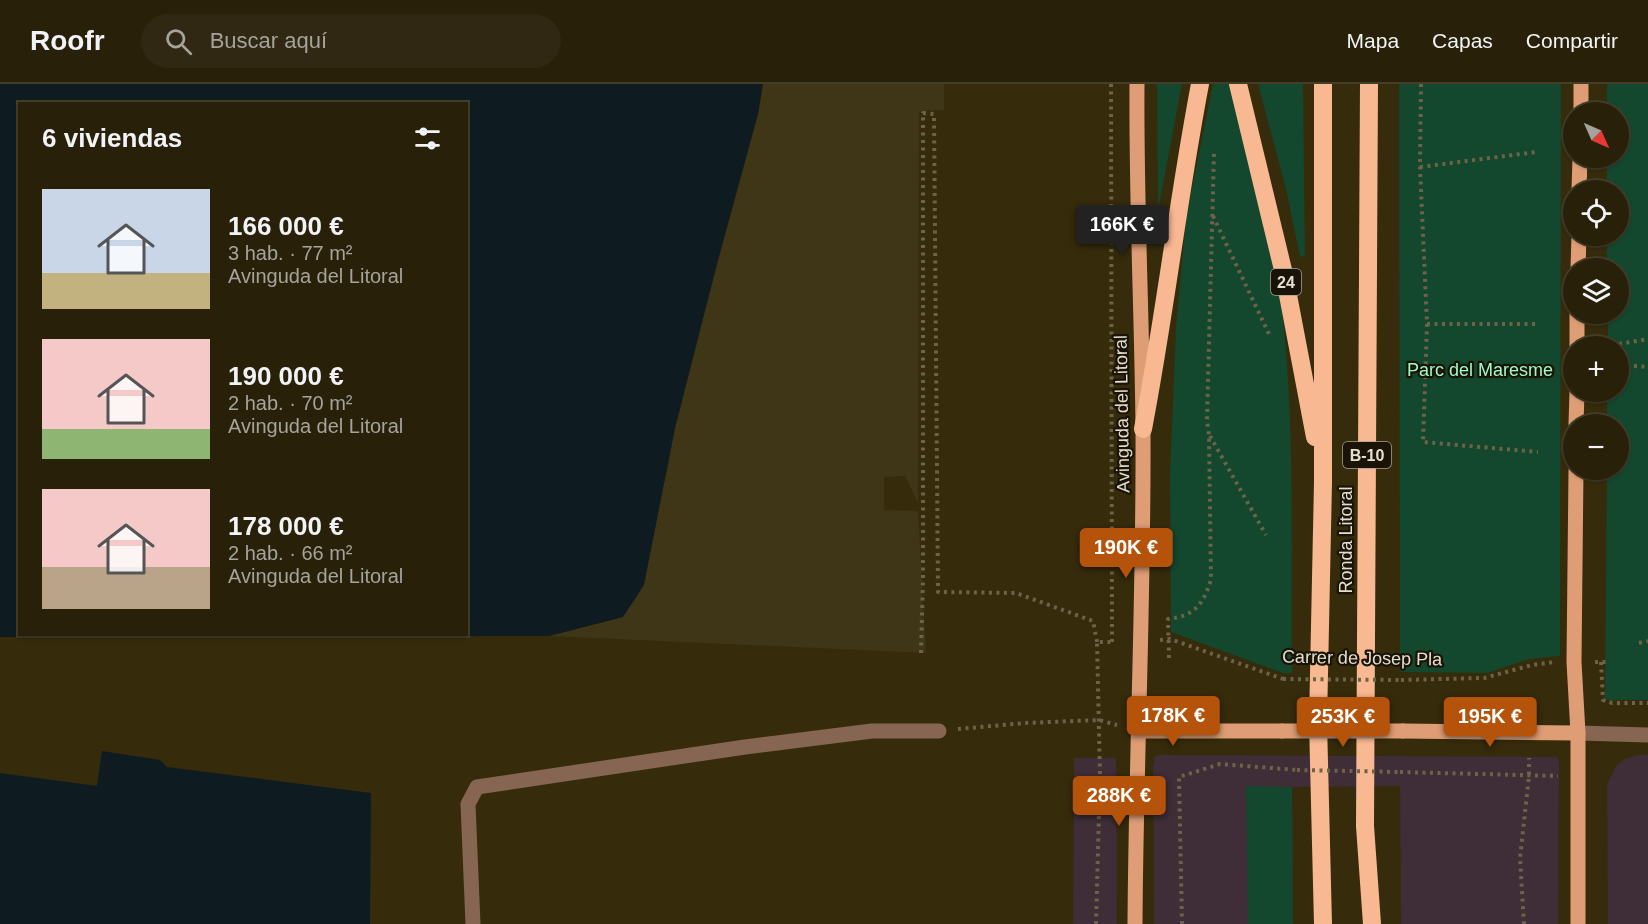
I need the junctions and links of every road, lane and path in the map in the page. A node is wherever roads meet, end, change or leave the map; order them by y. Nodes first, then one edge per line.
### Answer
1 (1110, 84) edge
2 (1137, 84) edge
3 (1200, 84) edge
4 (1238, 84) edge
5 (1323, 84) edge
6 (1369, 84) edge
7 (1421, 84) edge
8 (1581, 84) edge
9 (1581, 102) edge
10 (1215, 151) dead end
11 (1536, 152) dead end
12 (1420, 167) junction
13 (1213, 216) junction
14 (1427, 324) junction
15 (1537, 324) dead end
16 (1269, 334) dead end
17 (1648, 339) edge
18 (1629, 342) edge
19 (1629, 366) edge
20 (1648, 367) edge
21 (1143, 429) junction
22 (1209, 435) junction
23 (1538, 452) dead end
24 (1576, 480) edge
25 (1323, 482) junction
26 (1266, 535) dead end
27 (1170, 639) junction
28 (1648, 640) edge
29 (1097, 642) junction
30 (1639, 643) dead end
31 (921, 653) dead end
32 (1169, 658) dead end
33 (1558, 662) dead end
34 (1606, 662) dead end
35 (1648, 703) edge
36 (1099, 720) junction
37 (1138, 730) junction
38 (939, 731) joint
39 (1578, 733) junction
40 (1648, 735) edge
41 (1529, 758) dead end
42 (1529, 776) junction
43 (1559, 776) dead end
44 (473, 924) edge
45 (1096, 924) edge
46 (1135, 924) edge
47 (1182, 924) edge
48 (1323, 924) edge
49 (1372, 924) edge
50 (1524, 924) edge
51 (1578, 924) edge

1 - 29 path
2 - 21 main road, Avinguda del Litoral
3 - 21 highway
4 - 25 highway, 24
5 - 25 highway, Ronda Litoral / B-10
6 - 49 highway, Ronda Litoral / B-10
7 - 12 path
8 - 9 main road
10 - 13 path
11 - 12 path
12 - 14 path
13 - 16 path
13 - 22 path
14 - 15 path
14 - 23 path
17 - 18 path
19 - 20 path
21 - 37 main road, Avinguda del Litoral
22 - 26 path
22 - 27 path
24 - 39 main road
25 - 48 highway, Ronda Litoral / B-10
27 - 32 path
27 - 33 path, Carrer de Josep Pla, bridge
28 - 30 path
29 - 31 path
29 - 36 path
34 - 35 path
36 - 37 path
36 - 38 path
36 - 45 path
37 - 39 main road, bridge
37 - 46 main road, Avinguda del Litoral
38 - 44 street
39 - 40 street
39 - 51 main road
41 - 42 path
42 - 43 path
42 - 47 path, bridge
42 - 50 path

